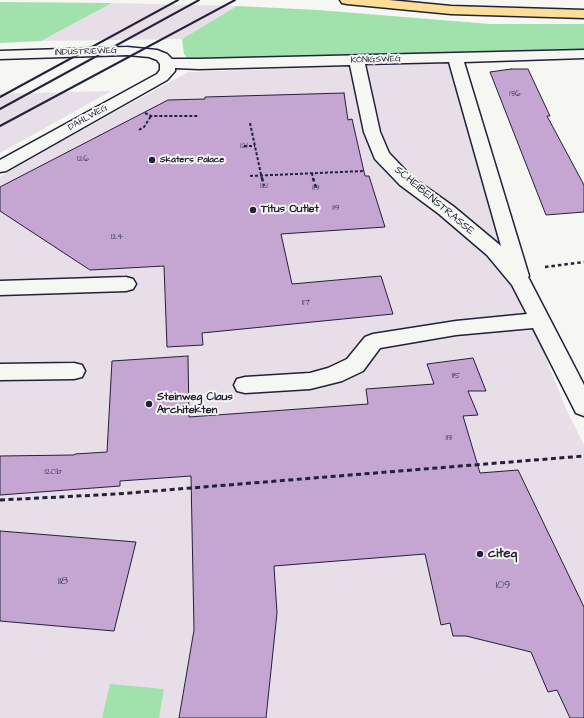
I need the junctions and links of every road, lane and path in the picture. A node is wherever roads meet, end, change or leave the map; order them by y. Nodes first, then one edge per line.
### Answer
1 (347, 0) edge
2 (584, 14) edge
3 (584, 54) edge
4 (0, 55) edge
5 (455, 58) junction
6 (357, 61) junction
7 (168, 63) junction
8 (117, 102) junction
9 (151, 116) junction
10 (198, 116) dead end
11 (250, 123) dead end
12 (139, 130) dead end
13 (244, 146) dead end
14 (255, 146) junction
15 (0, 167) edge
16 (394, 168) junction
17 (312, 173) junction
18 (250, 176) dead end
19 (262, 176) junction
20 (264, 186) dead end
21 (316, 188) dead end
22 (584, 262) edge
23 (520, 276) junction
24 (126, 284) dead end
25 (0, 288) edge
26 (540, 320) junction
27 (0, 372) edge
28 (74, 372) dead end
29 (245, 385) dead end
30 (584, 407) edge
31 (584, 456) edge
32 (0, 500) edge

1 - 2 highway
3 - 5 street, KÖNIGSWEG
4 - 7 street, INDUSTRIEWEG
5 - 6 street, KÖNIGSWEG
5 - 23 street, SCHEIBENSTRASSE
6 - 7 street, KÖNIGSWEG
6 - 16 street, SCHEIBENSTRASSE
7 - 8 street, DAHLWEG
8 - 9 path
8 - 15 street, DAHLWEG
9 - 10 path
9 - 12 path
11 - 14 path
13 - 14 path
14 - 19 path
16 - 17 path
16 - 23 street, SCHEIBENSTRASSE
17 - 19 path
17 - 21 path
18 - 19 path
19 - 20 path
22 - 23 path
23 - 26 street, SCHEIBENSTRASSE
24 - 25 street
26 - 29 street
26 - 30 street, SCHEIBENSTRASSE
27 - 28 street
31 - 32 path

